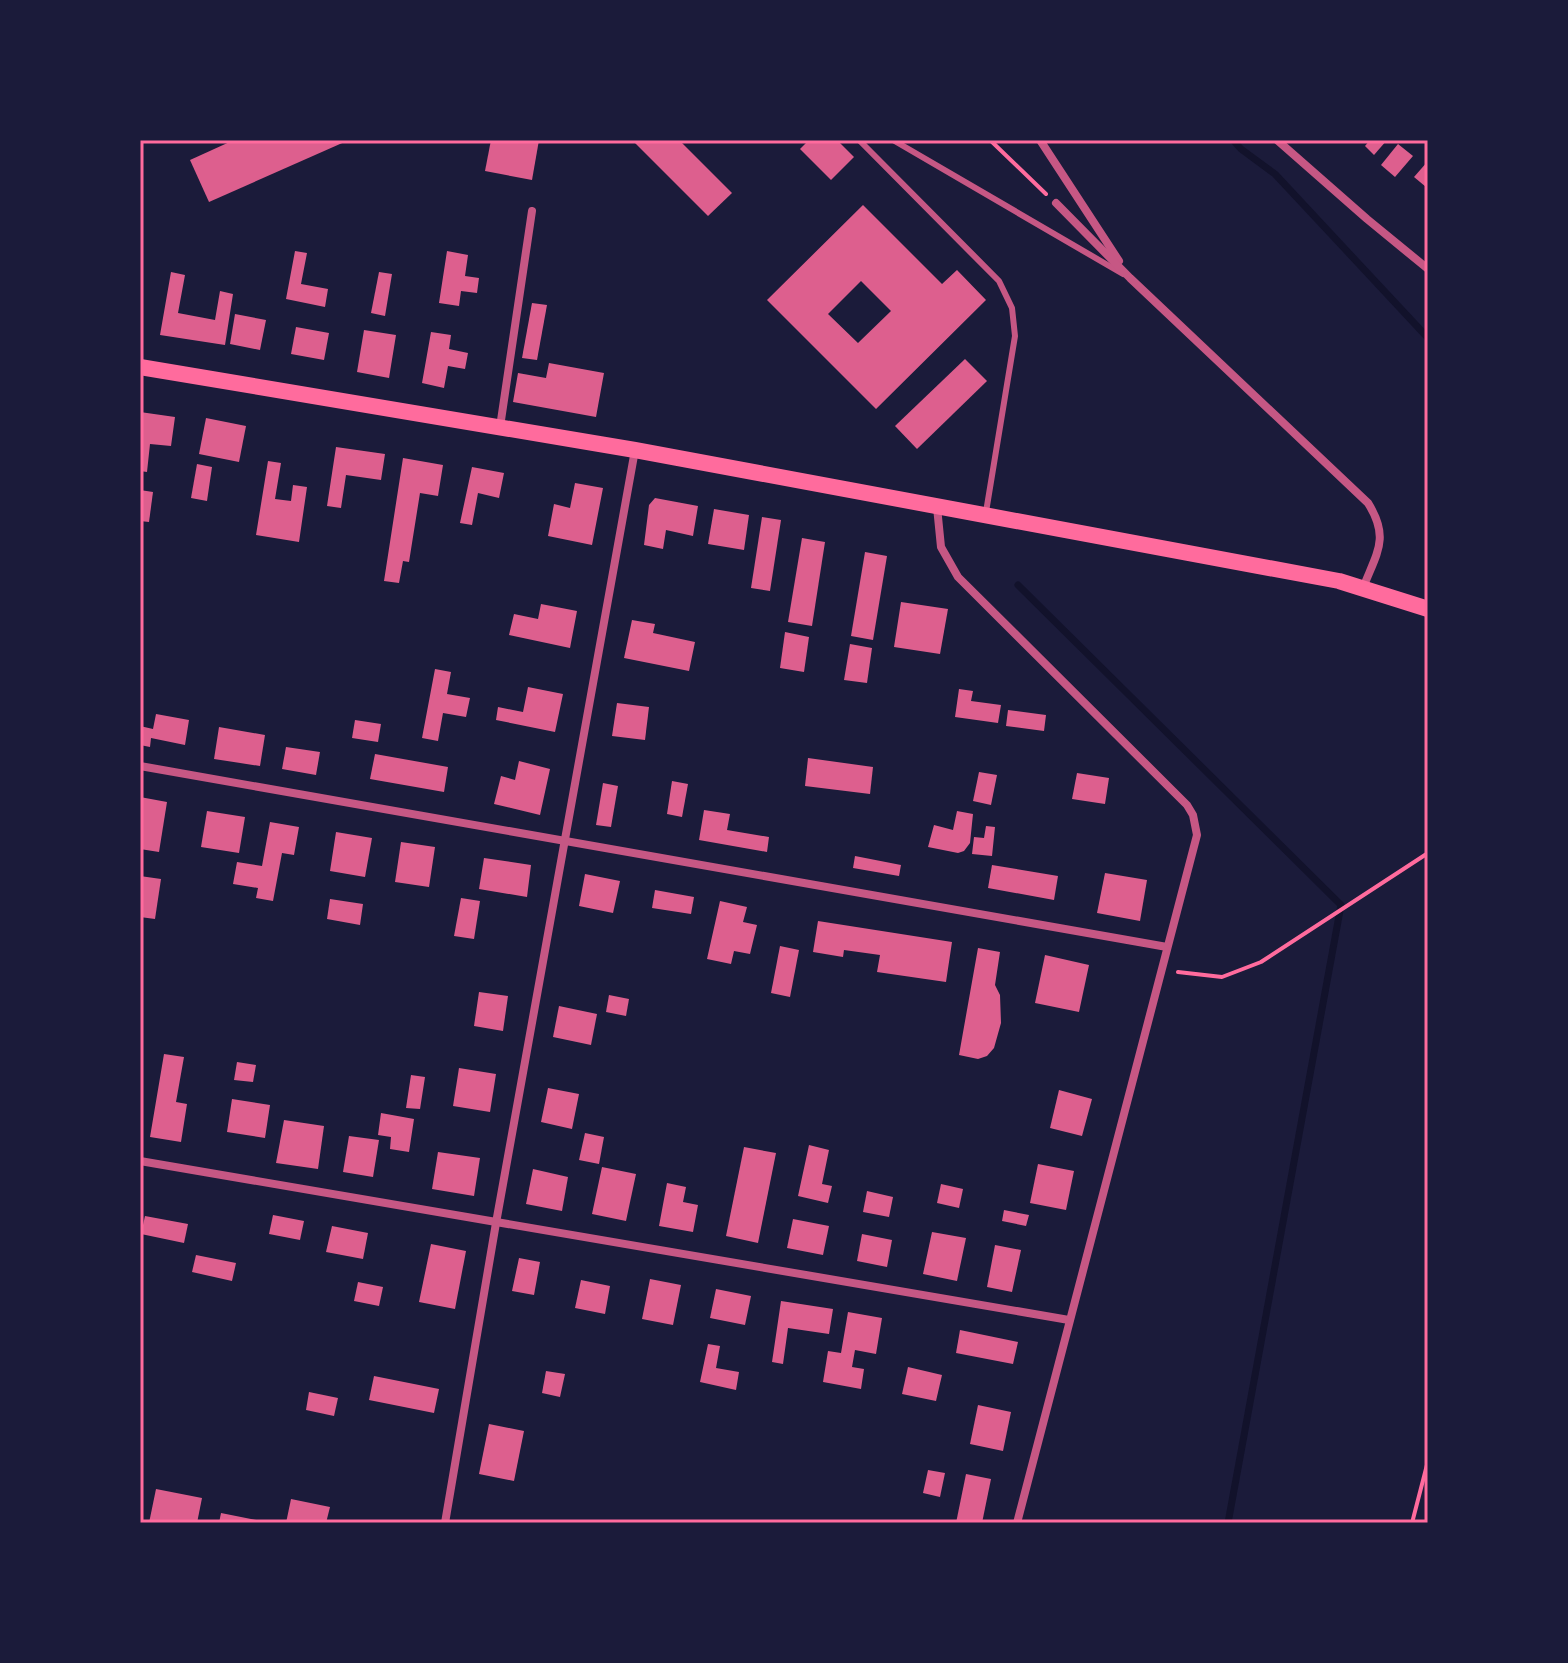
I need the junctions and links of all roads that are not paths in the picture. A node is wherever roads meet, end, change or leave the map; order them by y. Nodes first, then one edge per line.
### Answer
1 (859, 140) edge
2 (893, 140) edge
3 (1040, 140) edge
4 (1277, 140) edge
5 (1056, 203) road end
6 (532, 211) dead end
7 (1428, 269) edge
8 (1130, 278) junction
9 (140, 367) edge
10 (500, 427) junction
11 (635, 450) junction
12 (944, 508) junction
13 (985, 515) junction
14 (1363, 588) junction
15 (1428, 609) edge
16 (140, 766) edge
17 (566, 842) junction
18 (1167, 947) junction
19 (140, 1161) edge
20 (496, 1223) junction
21 (1069, 1320) junction
22 (445, 1523) edge
23 (1017, 1523) edge

1 - 13 lane
2 - 8 lane
3 - 8 street
4 - 7 street
5 - 8 street
6 - 10 street
8 - 14 street
9 - 10 main road
10 - 11 main road
11 - 12 main road
11 - 17 street
12 - 13 main road
12 - 18 street
13 - 14 main road
14 - 15 main road
16 - 17 street
17 - 18 street
17 - 20 street
18 - 21 street
19 - 20 street
20 - 21 street
20 - 22 street
21 - 23 street

